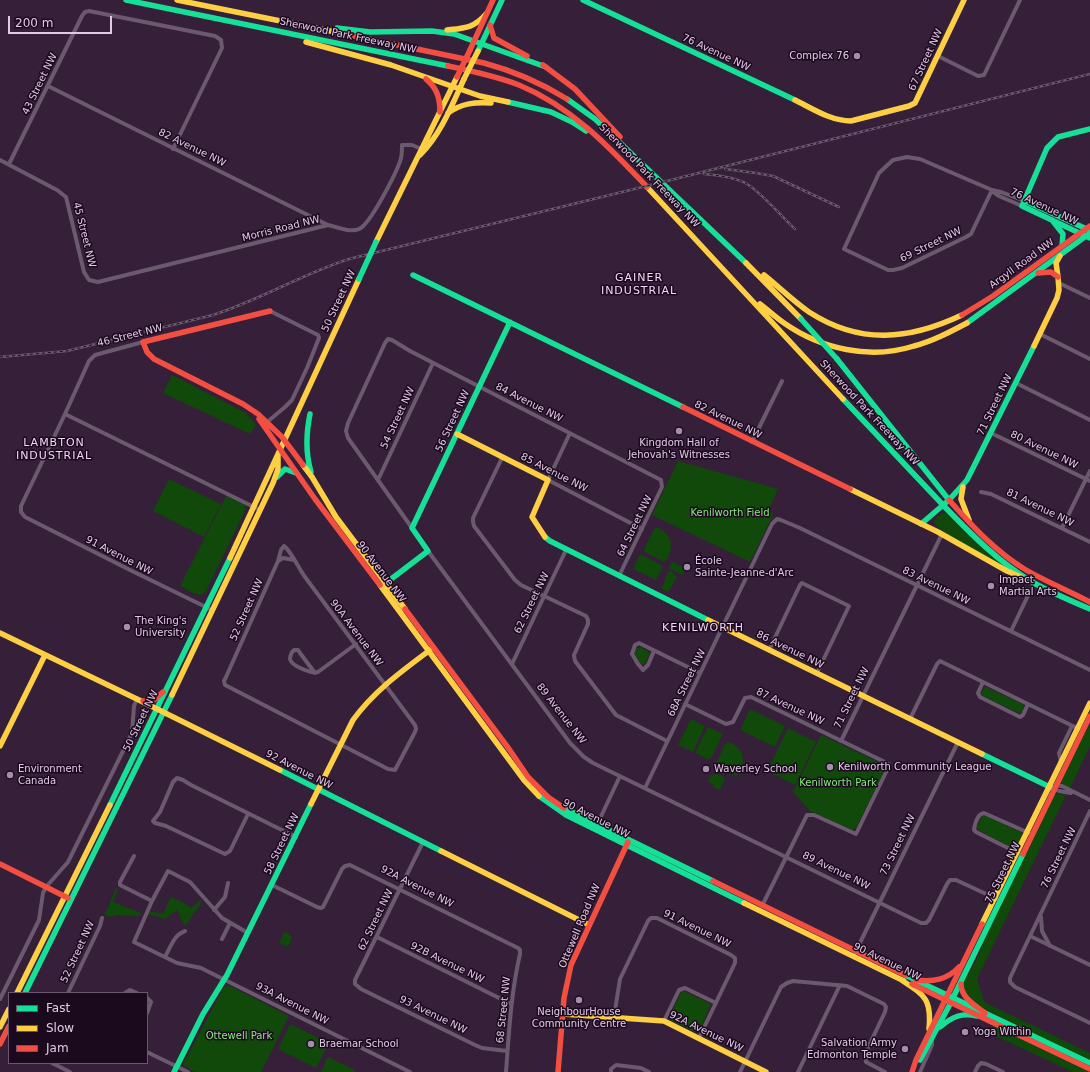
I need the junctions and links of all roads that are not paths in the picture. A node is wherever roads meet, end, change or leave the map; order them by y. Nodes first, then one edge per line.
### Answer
1 (126, 0) edge
2 (177, 0) edge
3 (493, 0) edge
4 (502, 0) edge
5 (583, 0) edge
6 (964, 0) edge
7 (1020, 0) edge
8 (486, 14) junction
9 (490, 25) junction
10 (315, 28) junction
11 (432, 31) junction
12 (281, 32) junction
13 (474, 40) junction
14 (481, 43) junction
15 (938, 56) junction
16 (546, 67) junction
17 (421, 75) junction
18 (48, 86) junction
19 (452, 86) junction
20 (460, 89) junction
21 (504, 102) junction
22 (440, 112) junction
23 (448, 113) junction
24 (842, 121) joint
25 (1090, 129) edge
26 (173, 149) junction
27 (424, 150) junction
28 (0, 160) edge
29 (9, 164) junction
30 (631, 169) junction
31 (651, 172) junction
32 (992, 190) junction
33 (1024, 204) junction
34 (692, 211) junction
35 (1052, 220) junction
36 (328, 225) junction
37 (1089, 232) edge
38 (1080, 233) junction
39 (1062, 246) junction
40 (1060, 255) junction
41 (898, 269) joint
42 (1035, 274) junction
43 (413, 275) dead end
44 (89, 280) joint
45 (1058, 280) junction
46 (736, 281) junction
47 (1090, 298) edge
48 (270, 311) joint
49 (510, 322) junction
50 (1040, 334) junction
51 (143, 342) junction
52 (1090, 359) edge
53 (433, 363) junction
54 (782, 381) dead end
55 (1016, 383) junction
56 (479, 386) junction
57 (66, 414) junction
58 (310, 414) dead end
59 (1090, 420) edge
60 (266, 424) junction
61 (346, 431) joint
62 (570, 433) junction
63 (991, 433) junction
64 (457, 434) junction
65 (284, 441) junction
66 (752, 442) junction
67 (279, 452) junction
68 (502, 458) junction
69 (1090, 470) edge
70 (298, 475) junction
71 (312, 476) junction
72 (274, 480) junction
73 (378, 480) junction
74 (548, 480) junction
75 (1088, 480) edge
76 (662, 482) joint
77 (962, 487) junction
78 (981, 492) dead end
79 (949, 500) junction
80 (943, 505) junction
81 (253, 506) junction
82 (260, 510) junction
83 (21, 512) joint
84 (775, 520) joint
85 (921, 524) junction
86 (971, 525) junction
87 (412, 528) junction
88 (1062, 528) junction
89 (642, 529) junction
90 (942, 534) junction
91 (1090, 542) edge
92 (284, 546) joint
93 (566, 550) junction
94 (428, 551) junction
95 (294, 560) junction
96 (278, 561) junction
97 (619, 576) junction
98 (1034, 583) junction
99 (383, 585) junction
100 (917, 586) junction
101 (544, 596) junction
102 (1090, 602) edge
103 (206, 607) junction
104 (1090, 609) edge
105 (212, 610) junction
106 (722, 627) junction
107 (1011, 631) junction
108 (0, 633) edge
109 (356, 644) junction
110 (431, 650) junction
111 (769, 650) junction
112 (654, 651) junction
113 (45, 655) junction
114 (512, 664) junction
115 (1090, 670) edge
116 (315, 673) junction
117 (700, 673) junction
118 (817, 673) junction
119 (983, 682) junction
120 (384, 684) junction
121 (168, 686) junction
122 (863, 696) junction
123 (139, 700) junction
124 (1090, 703) edge
125 (685, 704) junction
126 (1028, 704) junction
127 (157, 709) junction
128 (164, 712) junction
129 (1090, 716) edge
130 (910, 719) junction
131 (1077, 728) junction
132 (667, 741) junction
133 (841, 741) junction
134 (958, 742) junction
135 (341, 744) junction
136 (0, 746) edge
137 (620, 776) junction
138 (1053, 787) junction
139 (645, 788) junction
140 (319, 790) junction
141 (1090, 800) edge
142 (1090, 811) edge
143 (248, 814) junction
144 (596, 827) junction
145 (1029, 833) junction
146 (296, 837) junction
147 (423, 842) junction
148 (628, 842) junction
149 (1020, 853) junction
150 (134, 856) dead end
151 (785, 857) junction
152 (0, 864) edge
153 (228, 883) dead end
154 (272, 885) junction
155 (46, 886) junction
156 (400, 889) junction
157 (65, 896) junction
158 (998, 899) junction
159 (71, 900) junction
160 (152, 901) junction
161 (879, 903) junction
162 (761, 908) junction
163 (214, 910) junction
164 (1042, 912) junction
165 (102, 918) dead end
166 (230, 923) junction
167 (589, 925) junction
168 (185, 931) dead end
169 (248, 933) junction
170 (1030, 936) junction
171 (377, 937) junction
172 (222, 939) dead end
173 (1050, 946) junction
174 (520, 950) joint
175 (855, 953) junction
176 (165, 957) junction
177 (966, 957) junction
178 (1090, 965) edge
179 (900, 979) junction
180 (224, 980) junction
181 (916, 980) junction
182 (961, 980) junction
183 (355, 984) joint
184 (840, 985) junction
185 (17, 992) edge
186 (25, 992) edge
187 (68, 992) edge
188 (0, 999) edge
189 (148, 999) edge
190 (949, 999) junction
191 (716, 1003) junction
192 (511, 1004) junction
193 (8, 1011) edge
194 (148, 1011) edge
195 (985, 1013) junction
196 (563, 1014) junction
197 (977, 1016) junction
198 (614, 1017) junction
199 (664, 1021) junction
200 (1090, 1023) edge
201 (0, 1027) edge
202 (8, 1028) edge
203 (937, 1029) junction
204 (930, 1037) junction
205 (699, 1038) junction
206 (0, 1044) edge
207 (507, 1051) junction
208 (148, 1053) edge
209 (745, 1062) junction
210 (1090, 1063) edge
211 (54, 1064) edge
212 (176, 1069) edge
213 (1090, 1069) edge
214 (70, 1072) edge
215 (188, 1072) edge
216 (410, 1072) edge
217 (506, 1072) edge
218 (558, 1072) edge
219 (611, 1072) edge
220 (649, 1072) edge
221 (740, 1072) edge
222 (766, 1072) edge
223 (798, 1072) edge
224 (885, 1072) edge
225 (912, 1072) edge
226 (920, 1072) edge
227 (975, 1072) edge
228 (1003, 1072) edge

1 - 12 main road, Sherwood Park Freeway NW
2 - 10 main road, Sherwood Park Freeway NW
3 - 8 main road, 50 Street NW
4 - 9 main road, 50 Street NW
5 - 24 main road, 76 Avenue NW
6 - 15 main road, 67 Street NW
7 - 15 street
8 - 11 main road
8 - 13 main road, 50 Street NW
9 - 14 main road, 50 Street NW
9 - 16 main road
10 - 11 main road
10 - 31 main road, Sherwood Park Freeway NW
11 - 13 main road
12 - 17 main road
12 - 30 main road, Sherwood Park Freeway NW
13 - 14 main road
13 - 19 main road, 50 Street NW, bridge
14 - 16 main road
14 - 20 main road, 50 Street NW, bridge
15 - 24 main road, 67 Street NW
16 - 31 main road
17 - 19 main road
17 - 22 main road
18 - 26 street, 82 Avenue NW
18 - 26 street, 43 Street NW
18 - 29 street, 43 Street NW
19 - 20 main road
19 - 22 main road, 50 Street NW
20 - 21 main road
20 - 23 main road, 50 Street NW
21 - 23 main road
21 - 30 main road
22 - 27 main road, 50 Street NW
23 - 27 main road, 50 Street NW
25 - 33 main road
26 - 36 street, 82 Avenue NW
27 - 36 street, Morris Road NW
27 - 65 main road, 50 Street NW, bridge
28 - 29 street
29 - 44 street, 45 Street NW
30 - 46 main road, Sherwood Park Freeway NW
31 - 34 main road, Sherwood Park Freeway NW
32 - 33 street, 76 Avenue NW
32 - 41 street, 69 Street NW
32 - 41 street, 76 Avenue NW
33 - 35 main road, 76 Avenue NW
33 - 37 main road, 76 Avenue NW
34 - 39 main road, Argyll Road NW
34 - 79 main road, Sherwood Park Freeway NW, bridge
35 - 38 main road, 76 Avenue NW
35 - 39 main road
36 - 44 street, Morris Road NW
37 - 38 main road, 76 Avenue NW
37 - 40 main road, Argyll Road NW
38 - 39 main road, Argyll Road NW
40 - 42 main road, Argyll Road NW
40 - 45 main road, 71 Street NW
42 - 45 main road
42 - 46 main road, Argyll Road NW
43 - 49 main road, 82 Avenue NW
45 - 47 street
45 - 50 main road, 71 Street NW
46 - 80 main road, Sherwood Park Freeway NW
48 - 51 main road, 46 Street NW
48 - 60 street
49 - 56 main road, 56 Street NW
49 - 66 main road, 82 Avenue NW
50 - 52 street
50 - 55 main road, 71 Street NW
51 - 57 street, 46 Street NW
51 - 60 main road, 90 Avenue NW
53 - 56 street, 84 Avenue NW
53 - 61 street, 84 Avenue NW
53 - 73 street, 54 Street NW
54 - 66 street
55 - 59 street
55 - 63 main road, 71 Street NW
56 - 62 street, 84 Avenue NW
56 - 64 main road, 56 Street NW
57 - 81 street
57 - 83 street, 46 Street NW
58 - 71 main road
60 - 65 main road, 90 Avenue NW
60 - 67 main road, 90 Avenue NW
61 - 73 street, 89 Avenue NW
62 - 74 street
62 - 76 street, 84 Avenue NW
63 - 75 street, 80 Avenue NW
63 - 77 main road, 71 Street NW
64 - 68 main road, 85 Avenue NW
64 - 87 main road, 56 Street NW
65 - 67 main road, 50 Street NW
65 - 71 main road, 90 Avenue NW
66 - 85 main road, 82 Avenue NW
67 - 70 main road, 90 Avenue NW
67 - 72 main road, 50 Street NW
67 - 81 main road, 50 Street NW
68 - 74 main road, 85 Avenue NW
68 - 101 street
69 - 75 street
70 - 72 main road
70 - 99 main road, 90 Avenue NW
71 - 99 main road, 90 Avenue NW
72 - 82 main road, 50 Street NW
73 - 87 street, 89 Avenue NW
74 - 89 street, 85 Avenue NW
74 - 93 main road, 86 Avenue NW
75 - 88 street
76 - 89 street, 64 Street NW
77 - 79 main road, 71 Street NW
77 - 86 main road
78 - 88 street, 81 Avenue NW
79 - 80 main road, 71 Street NW
79 - 86 main road
80 - 85 main road, 71 Street NW
80 - 98 main road, 82 Avenue NW
81 - 82 street
81 - 103 main road, 50 Street NW
82 - 105 main road, 50 Street NW
83 - 103 street, 91 Avenue NW
84 - 100 street, 83 Avenue NW
84 - 106 street, 68A Street NW
85 - 90 main road, 82 Avenue NW
86 - 102 main road
87 - 94 main road, 89 Avenue NW
88 - 91 street, 81 Avenue NW
89 - 97 street, 64 Street NW
90 - 98 main road, 82 Avenue NW
90 - 100 street, 71 Street NW
92 - 95 street, 90A Avenue NW
92 - 96 street, 52 Street NW
93 - 97 main road, 86 Avenue NW
93 - 101 street, 62 Street NW
94 - 99 main road
94 - 114 street, 89 Avenue NW
95 - 96 street
95 - 109 street, 90A Avenue NW
96 - 135 street, 52 Street NW
97 - 106 main road, 86 Avenue NW
98 - 104 main road, 82 Avenue NW
98 - 107 street
99 - 110 main road, 90 Avenue NW
100 - 107 street, 83 Avenue NW
100 - 122 street, 71 Street NW
101 - 114 street, 62 Street NW
101 - 132 street
103 - 105 street, 91 Avenue NW
103 - 121 main road, 50 Street NW
105 - 128 main road, 50 Street NW
106 - 111 main road, 86 Avenue NW
106 - 117 street, 68A Street NW
107 - 115 street, 83 Avenue NW
108 - 113 main road, 92 Avenue NW
109 - 116 street
109 - 120 street, 90A Avenue NW
110 - 120 main road, 58 Street NW
110 - 144 main road, 90 Avenue NW
111 - 118 main road, 86 Avenue NW
111 - 118 street
112 - 112 street
112 - 117 street
113 - 123 main road, 92 Avenue NW
113 - 136 main road
114 - 137 street, 89 Avenue NW
116 - 116 street
117 - 125 street, 68A Street NW
118 - 122 main road, 86 Avenue NW
119 - 126 street
119 - 126 street
119 - 130 street
120 - 135 main road, 58 Street NW
120 - 135 street, 90A Avenue NW
121 - 123 main road
121 - 127 main road, 50 Street NW
122 - 130 main road, 86 Avenue NW
122 - 133 street, 71 Street NW
123 - 127 main road, 92 Avenue NW
123 - 155 street, 50 Street NW
124 - 131 main road, 75 Street NW
125 - 132 street, 68A Street NW
125 - 133 street, 87 Avenue NW
126 - 131 street
127 - 128 main road, 92 Avenue NW
127 - 157 main road, 50 Street NW
128 - 140 main road, 92 Avenue NW
128 - 159 main road, 50 Street NW
129 - 131 main road, 75 Street NW
130 - 134 main road, 86 Avenue NW
131 - 138 main road, 75 Street NW
131 - 138 main road, 75 Street NW
132 - 139 street, 68A Street NW
133 - 151 street, 87 Avenue NW
134 - 138 main road, 86 Avenue NW
134 - 161 street, 73 Street NW
135 - 140 main road, 58 Street NW
137 - 139 street, 89 Avenue NW
137 - 144 street
138 - 141 street, 86 Avenue NW
138 - 145 main road, 75 Street NW
139 - 151 street, 89 Avenue NW
140 - 146 main road, 58 Street NW
140 - 147 main road, 92 Avenue NW
142 - 164 street, 76 Street NW
143 - 143 street
143 - 146 street
144 - 148 main road, 90 Avenue NW
145 - 149 main road, 75 Street NW
145 - 149 street
146 - 154 main road, 58 Street NW
147 - 156 street, 62 Street NW
147 - 167 main road, 92 Avenue NW
148 - 162 main road, 90 Avenue NW
148 - 167 main road, Ottewell Road NW
149 - 158 main road, 75 Street NW
150 - 160 street
151 - 161 street, 89 Avenue NW
151 - 162 street
152 - 155 main road
153 - 163 street
154 - 156 street, 92A Avenue NW
154 - 169 main road, 58 Street NW
155 - 157 main road
155 - 188 street, 50 Street NW
156 - 171 street, 62 Street NW
156 - 174 street, 92A Avenue NW
157 - 159 main road
157 - 185 main road, 50 Street NW
158 - 161 street, 89 Avenue NW
158 - 177 main road, 75 Street NW
158 - 182 main road, 75 Street NW
159 - 186 main road, 50 Street NW
160 - 163 street
160 - 176 street, 93A Avenue NW
161 - 175 street, 73 Street NW
162 - 175 main road, 90 Avenue NW
163 - 166 street
164 - 170 street, 76 Street NW
164 - 173 street, 76 Street NW
165 - 187 street, 52 Street NW
166 - 169 street
166 - 172 street
167 - 196 main road, Ottewell Road NW
168 - 176 street
169 - 180 main road, 58 Street NW
170 - 173 street
170 - 200 street, 76 Street NW
171 - 183 street, 62 Street NW
171 - 192 street, 92B Avenue NW
173 - 178 street
174 - 192 street, 68 Street NW
175 - 179 main road, 90 Avenue NW
175 - 181 main road, 90 Avenue NW
176 - 180 street, 93A Avenue NW
177 - 181 main road
177 - 190 main road, 75 Street NW
179 - 190 main road, 90 Avenue NW
179 - 204 main road
180 - 212 main road, 58 Street NW
180 - 216 street, 93A Avenue NW
181 - 190 main road, 90 Avenue NW
182 - 190 main road, 75 Street NW
182 - 195 main road
183 - 207 street, 93 Avenue NW
184 - 209 street
184 - 223 street
184 - 224 street
189 - 194 street
190 - 195 main road, 90 Avenue NW
190 - 197 main road, 90 Avenue NW
190 - 203 main road, 75 Street NW
190 - 204 main road, 75 Street NW
191 - 198 street, 91 Avenue NW
191 - 199 street
191 - 205 street
192 - 207 street, 68 Street NW
193 - 201 main road
195 - 210 main road, 90 Avenue NW
196 - 198 main road, 92A Avenue NW
196 - 218 main road, Ottewell Road NW
197 - 203 main road
197 - 213 main road, 90 Avenue NW
198 - 199 main road, 92A Avenue NW
199 - 205 main road, 92A Avenue NW
202 - 206 main road
203 - 204 main road, 75 Street NW
204 - 225 main road, 75 Street NW
204 - 226 street, 75 Street NW
205 - 209 main road, 92A Avenue NW
207 - 217 street, 68 Street NW
208 - 212 street
209 - 221 street
209 - 222 main road, 92A Avenue NW
211 - 214 street
212 - 215 street
219 - 220 street
227 - 228 street

